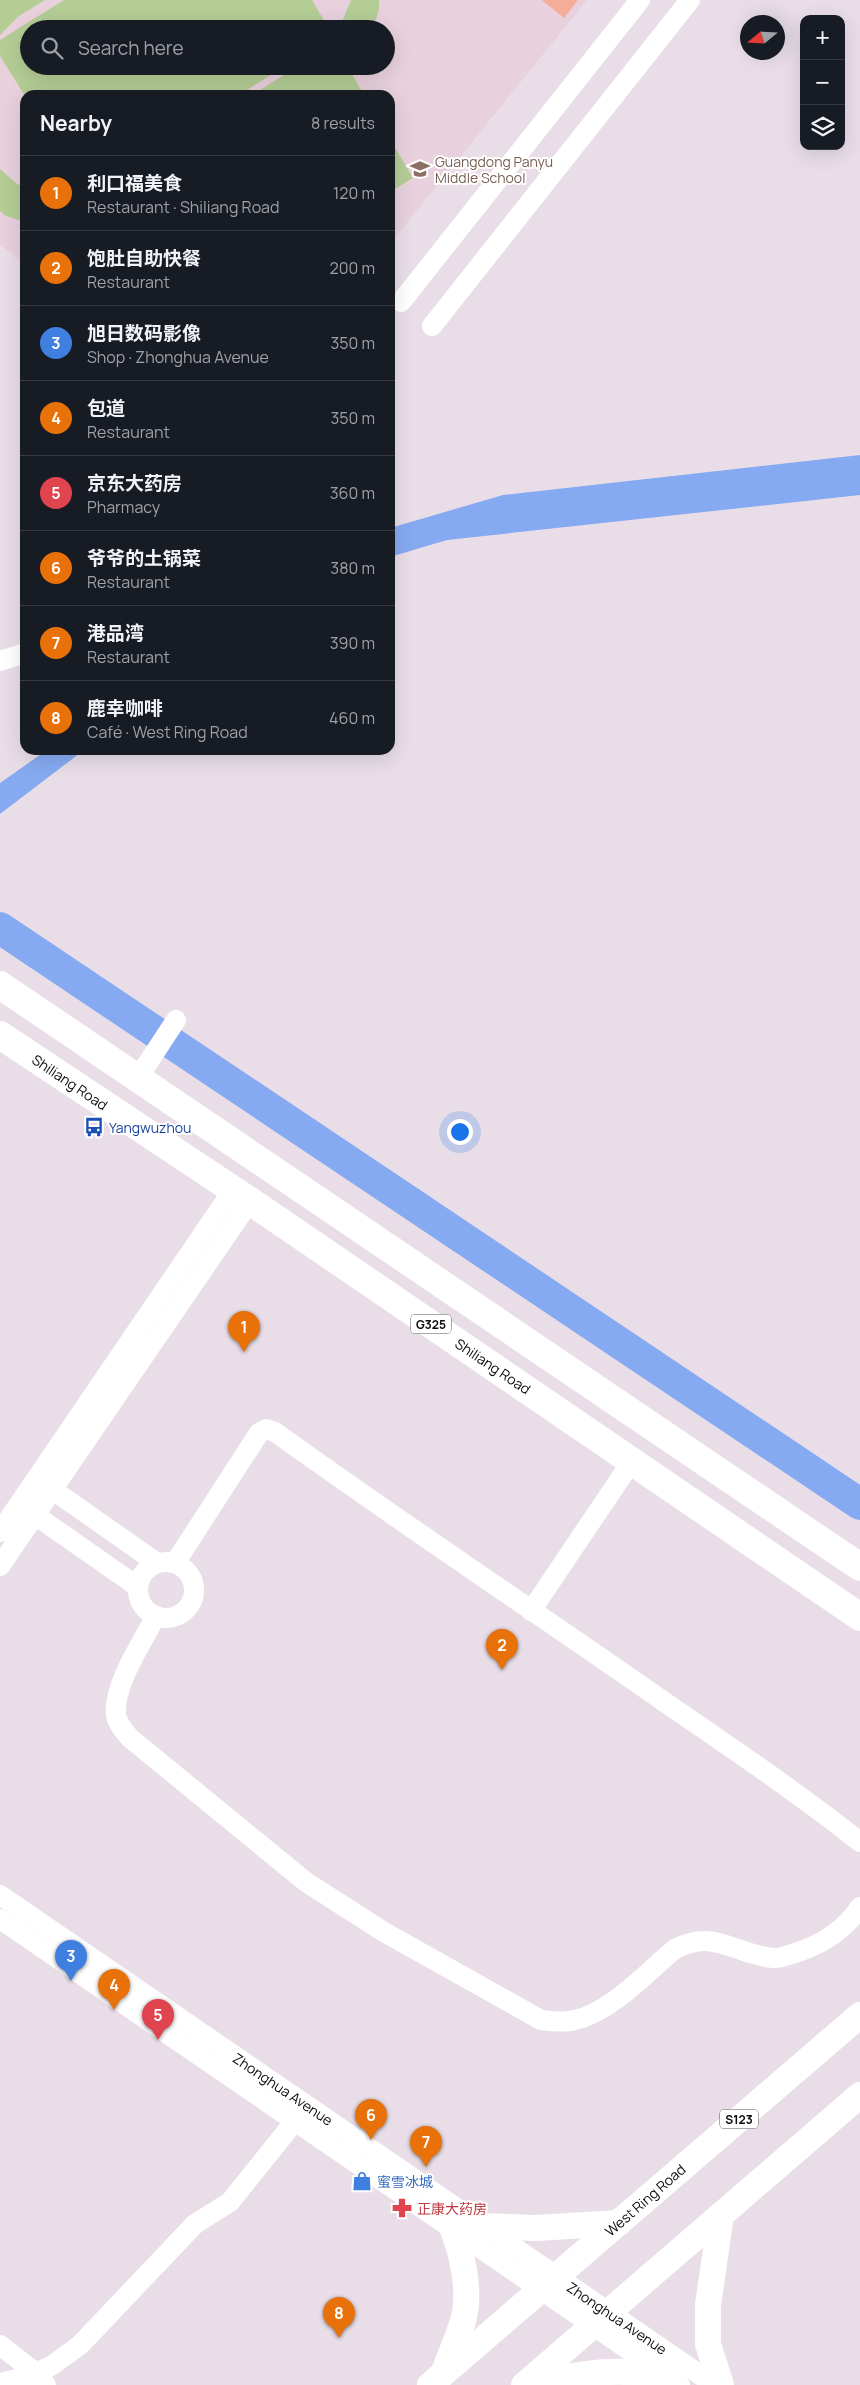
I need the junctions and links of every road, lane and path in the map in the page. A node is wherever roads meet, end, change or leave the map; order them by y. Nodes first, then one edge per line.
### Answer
1 (640, 0) edge
2 (690, 0) edge
3 (401, 302) dead end
4 (432, 326) dead end
5 (20, 655) edge
6 (0, 662) edge
7 (0, 985) edge
8 (176, 1020) dead end
9 (0, 1035) edge
10 (143, 1071) junction
11 (242, 1196) junction
12 (632, 1461) junction
13 (53, 1490) junction
14 (36, 1515) junction
15 (0, 1532) edge
16 (166, 1563) junction
17 (0, 1566) edge
18 (860, 1567) edge
19 (138, 1587) junction
20 (531, 1611) junction
21 (156, 1616) junction
22 (860, 1617) edge
23 (860, 1842) edge
24 (0, 1895) edge
25 (860, 1907) edge
26 (0, 1919) edge
27 (860, 2015) edge
28 (860, 2095) edge
29 (295, 2121) junction
30 (721, 2215) junction
31 (619, 2223) junction
32 (482, 2226) junction
33 (453, 2230) junction
34 (549, 2283) junction
35 (601, 2319) junction
36 (0, 2344) edge
37 (41, 2379) edge
38 (437, 2380) edge
39 (672, 2380) edge
40 (0, 2383) edge
41 (524, 2385) edge
42 (536, 2385) edge
43 (715, 2385) edge
44 (721, 2385) edge

1 - 3 street
2 - 4 street
5 - 6 street
7 - 10 highway
8 - 10 street
9 - 11 highway, Shiliang Road / G325
10 - 18 highway
11 - 12 highway, Shiliang Road / G325
11 - 13 street
11 - 15 street
12 - 20 street
12 - 22 highway, Shiliang Road / G325
13 - 14 street
13 - 16 street
14 - 17 street
14 - 19 street
16 - 19 street
16 - 20 street
16 - 21 street
19 - 21 street
20 - 23 street
21 - 25 street
24 - 32 street, Zhonghua Avenue
26 - 29 street, Zhonghua Avenue
27 - 31 main road, West Ring Road / S123
28 - 30 main road
29 - 33 street, Zhonghua Avenue
29 - 37 street
30 - 35 main road
30 - 44 main road
31 - 32 main road
31 - 34 main road, West Ring Road / S123
32 - 34 street, Zhonghua Avenue
33 - 34 street, Zhonghua Avenue
33 - 38 main road
34 - 35 street, Zhonghua Avenue
34 - 38 main road, West Ring Road / S123
35 - 39 street, Zhonghua Avenue
35 - 41 main road
35 - 43 street, Zhonghua Avenue
36 - 37 street
37 - 40 street
39 - 42 main road

